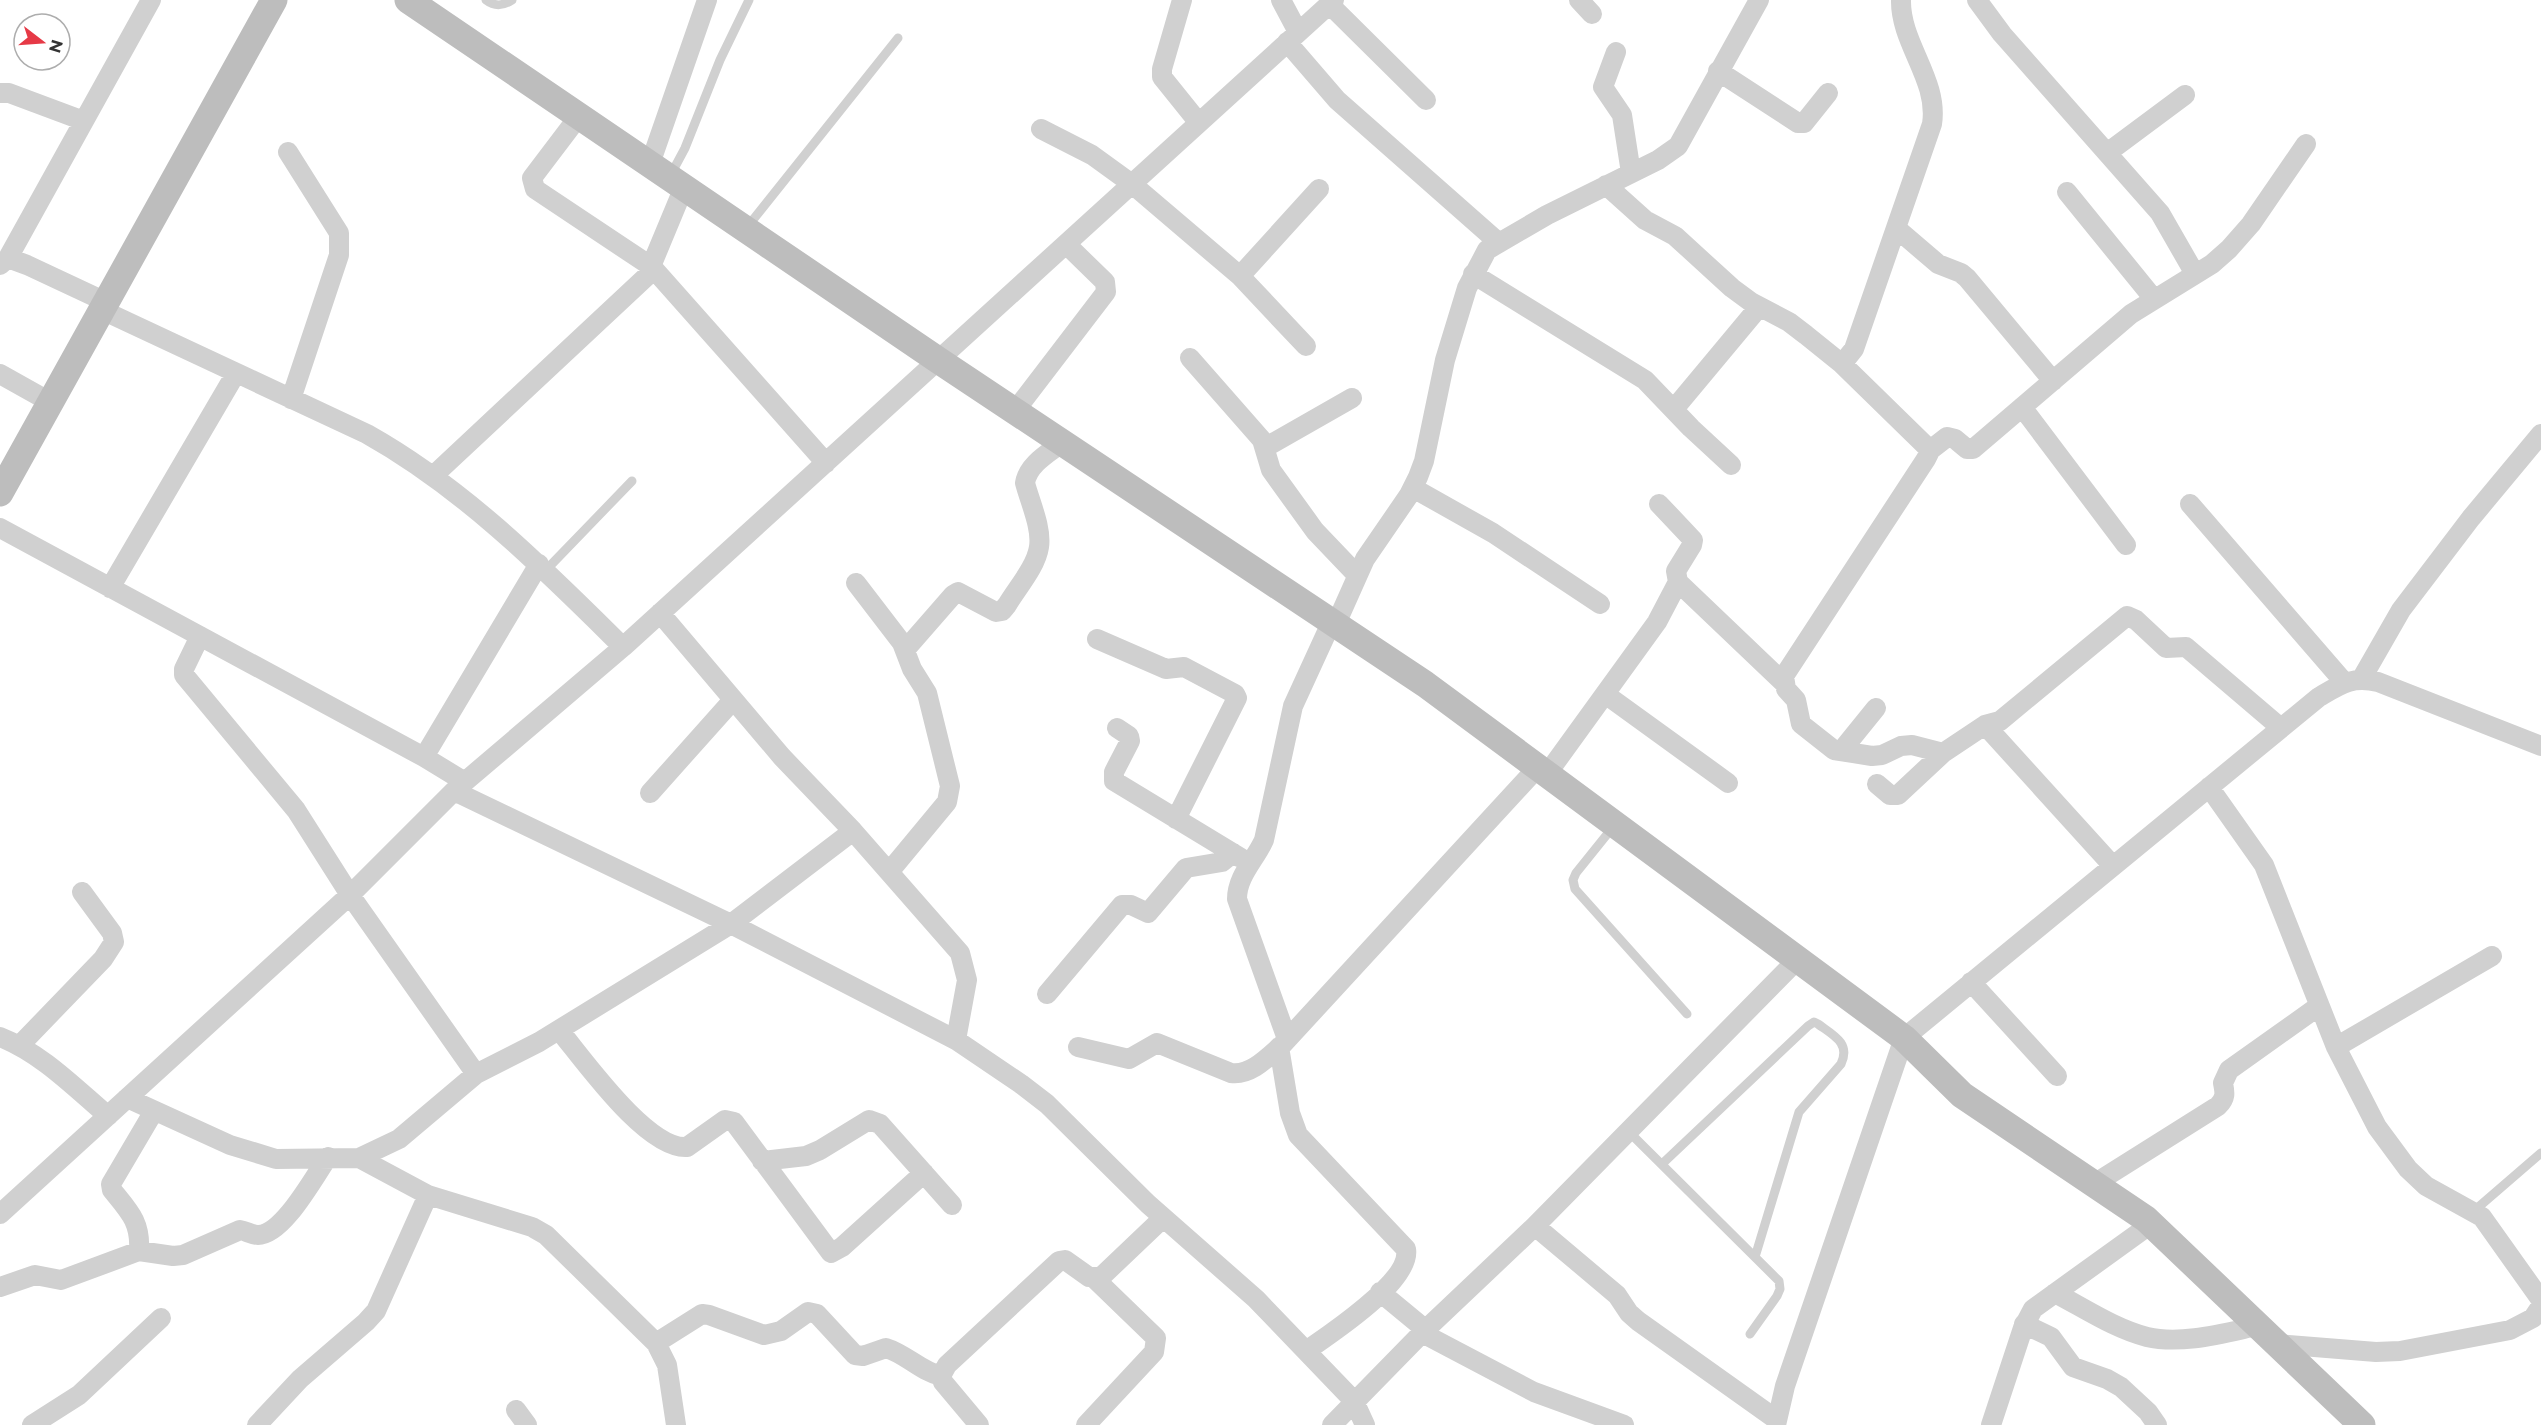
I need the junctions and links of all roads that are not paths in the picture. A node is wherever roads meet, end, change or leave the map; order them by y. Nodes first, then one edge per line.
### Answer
1 (151, 0) edge
2 (274, 0) edge
3 (408, 0) edge
4 (486, 0) edge
5 (512, 0) edge
6 (707, 0) edge
7 (749, 0) edge
8 (1182, 0) edge
9 (1281, 0) edge
10 (1759, 0) edge
11 (1901, 0) edge
12 (1977, 0) edge
13 (1332, 2) edge
14 (1293, 37) junction
15 (897, 38) dead end
16 (1616, 52) dead end
17 (1718, 71) junction
18 (0, 93) edge
19 (1828, 93) dead end
20 (2185, 95) dead end
21 (1426, 100) dead end
22 (579, 116) junction
23 (84, 121) junction
24 (1199, 123) junction
25 (1041, 129) dead end
26 (2306, 144) dead end
27 (288, 152) dead end
28 (2107, 153) junction
29 (1631, 172) junction
30 (668, 176) junction
31 (1132, 184) junction
32 (1606, 185) junction
33 (1319, 189) dead end
34 (2067, 192) dead end
35 (1896, 228) junction
36 (746, 229) junction
37 (1498, 242) junction
38 (1066, 243) junction
39 (4, 262) edge
40 (652, 267) junction
41 (1473, 274) junction
42 (2195, 274) junction
43 (1240, 276) junction
44 (2154, 299) junction
45 (104, 306) junction
46 (1759, 307) junction
47 (1306, 346) dead end
48 (1190, 358) dead end
49 (939, 360) junction
50 (1842, 364) junction
51 (236, 373) junction
52 (0, 374) edge
53 (2052, 381) junction
54 (1352, 398) dead end
55 (291, 399) junction
56 (50, 402) junction
57 (2022, 407) junction
58 (1674, 409) junction
59 (1015, 411) junction
60 (2541, 434) edge
61 (1063, 442) junction
62 (1266, 447) junction
63 (1929, 451) junction
64 (826, 463) junction
65 (1731, 465) dead end
66 (433, 476) junction
67 (632, 480) dead end
68 (1413, 488) junction
69 (0, 493) edge
70 (1659, 504) dead end
71 (2190, 504) dead end
72 (0, 528) edge
73 (2126, 545) dead end
74 (543, 567) junction
75 (1358, 575) junction
76 (1678, 582) junction
77 (856, 584) dead end
78 (110, 588) junction
79 (1600, 604) dead end
80 (660, 613) junction
81 (1334, 623) junction
82 (200, 636) junction
83 (1097, 639) dead end
84 (623, 646) junction
85 (905, 650) junction
86 (2353, 680) junction
87 (1784, 683) junction
88 (1605, 694) junction
89 (733, 700) junction
90 (1876, 708) dead end
91 (1985, 724) junction
92 (1117, 728) dead end
93 (2281, 728) junction
94 (2541, 746) edge
95 (1842, 750) junction
96 (1943, 753) junction
97 (424, 757) junction
98 (1543, 770) junction
99 (1728, 783) dead end
100 (1877, 784) dead end
101 (459, 787) junction
102 (2209, 787) junction
103 (650, 793) dead end
104 (1176, 819) junction
105 (1615, 824) junction
106 (853, 831) junction
107 (1233, 853) junction
108 (1251, 864) junction
109 (2113, 866) junction
110 (889, 872) junction
111 (82, 892) dead end
112 (350, 895) junction
113 (730, 924) junction
114 (2492, 956) dead end
115 (1798, 959) junction
116 (1971, 982) junction
117 (1047, 994) dead end
118 (2319, 1006) junction
119 (1687, 1014) dead end
120 (559, 1030) junction
121 (0, 1036) edge
122 (1904, 1038) junction
123 (956, 1040) junction
124 (1283, 1043) junction
125 (20, 1045) junction
126 (1078, 1047) dead end
127 (2336, 1047) junction
128 (476, 1074) junction
129 (2057, 1076) dead end
130 (127, 1098) junction
131 (154, 1111) junction
132 (108, 1116) junction
133 (1628, 1131) junction
134 (2541, 1152) edge
135 (328, 1158) junction
136 (359, 1158) junction
137 (762, 1161) junction
138 (1662, 1164) junction
139 (924, 1173) junction
140 (2094, 1184) junction
141 (428, 1195) junction
142 (952, 1205) dead end
143 (2475, 1210) junction
144 (0, 1214) edge
145 (1163, 1218) junction
146 (2151, 1224) junction
147 (1535, 1226) junction
148 (139, 1251) junction
149 (1755, 1257) junction
150 (1095, 1279) junction
151 (0, 1287) edge
152 (1380, 1292) junction
153 (2055, 1293) junction
154 (2539, 1314) edge
155 (161, 1318) dead end
156 (2024, 1324) junction
157 (2258, 1326) junction
158 (1424, 1331) junction
159 (1750, 1334) dead end
160 (656, 1343) junction
161 (2277, 1344) junction
162 (1306, 1351) junction
163 (941, 1376) junction
164 (1354, 1401) junction
165 (1776, 1422) edge
166 (32, 1425) edge
167 (257, 1425) edge
168 (676, 1425) edge
169 (979, 1425) edge
170 (1086, 1425) edge
171 (1332, 1425) edge
172 (1365, 1425) edge
173 (1624, 1425) edge
174 (1991, 1425) edge
175 (2157, 1425) edge
176 (2362, 1425) edge

1 - 23 street
2 - 45 main road
3 - 22 main road
4 - 5 lane
6 - 30 street
7 - 30 lane
8 - 24 street
9 - 14 street
10 - 17 street
11 - 35 street
12 - 28 street
13 - 14 street
13 - 21 street
14 - 24 street
14 - 37 street
15 - 36 lane
16 - 29 street
17 - 19 street
17 - 29 street
18 - 23 street
20 - 28 street
22 - 30 main road
22 - 40 street
23 - 39 street
24 - 31 street
25 - 31 street
26 - 42 street
27 - 55 street
28 - 42 street
29 - 32 street
30 - 36 main road
30 - 40 street
31 - 38 street
31 - 43 street
32 - 37 street
32 - 46 street
33 - 43 street
34 - 44 street
35 - 50 street
35 - 53 street
36 - 49 main road
37 - 41 street
38 - 49 street
38 - 59 street
39 - 45 street
40 - 64 street
40 - 66 street
41 - 58 street
41 - 68 street
42 - 44 street
43 - 47 street
44 - 53 street
45 - 51 street
45 - 56 main road
46 - 50 street
46 - 58 street
48 - 62 street
49 - 59 main road
49 - 64 street
50 - 63 street
51 - 55 street
51 - 78 street
52 - 56 street
53 - 57 street
54 - 62 street
55 - 66 street
56 - 69 main road
57 - 63 street
57 - 73 street
58 - 65 street
59 - 61 main road
60 - 86 street
61 - 81 main road
61 - 85 street
62 - 75 street
63 - 87 street
64 - 80 street
66 - 74 street
67 - 74 lane
68 - 75 street
68 - 79 street
70 - 76 street
71 - 86 street
72 - 78 street
74 - 84 street
74 - 97 street
75 - 81 street
76 - 87 street
76 - 88 street
77 - 85 street
78 - 82 street
80 - 84 street
80 - 89 street
81 - 98 main road
81 - 108 street
82 - 97 street
82 - 112 street
83 - 104 street
84 - 101 street
85 - 110 street
86 - 93 street
86 - 94 street
87 - 95 street
88 - 98 street
88 - 99 street
89 - 103 street
89 - 106 street
90 - 95 street
91 - 93 street
91 - 96 street
91 - 109 street
92 - 104 street
93 - 102 street
95 - 96 street
96 - 100 street
97 - 101 street
98 - 105 main road
98 - 124 street
101 - 112 street
101 - 113 street
102 - 109 street
102 - 118 street
104 - 107 street
105 - 115 main road
105 - 119 lane
106 - 110 street
106 - 113 street
107 - 108 street
107 - 117 street
108 - 124 street
109 - 116 street
110 - 123 street
111 - 125 street
112 - 128 street
112 - 130 street
113 - 120 street
113 - 123 street
114 - 127 street
115 - 122 main road
115 - 133 street
116 - 122 street
116 - 129 street
118 - 127 street
118 - 140 street
120 - 128 street
120 - 137 street
121 - 125 street
122 - 140 main road
122 - 165 street
123 - 145 street
124 - 126 street
124 - 152 street
125 - 132 street
127 - 143 street
128 - 136 street
130 - 131 street
130 - 132 street
131 - 135 street
131 - 148 street
132 - 144 street
133 - 138 lane
133 - 147 street
134 - 143 lane
135 - 136 street
135 - 148 street
136 - 141 street
137 - 139 street
137 - 139 street
138 - 149 lane
138 - 149 lane
139 - 142 street
140 - 146 main road
141 - 160 street
141 - 167 street
143 - 154 street
145 - 150 street
145 - 162 street
146 - 153 street
146 - 157 main road
147 - 158 street
147 - 165 street
148 - 151 street
149 - 159 lane
150 - 163 street
150 - 170 street
152 - 158 street
152 - 162 street
153 - 156 street
153 - 157 street
154 - 161 street
155 - 166 street
156 - 174 street
156 - 175 street
157 - 161 main road
158 - 164 street
158 - 173 street
160 - 163 street
160 - 168 street
161 - 176 main road
162 - 164 street
163 - 169 street
164 - 171 street
164 - 172 street

